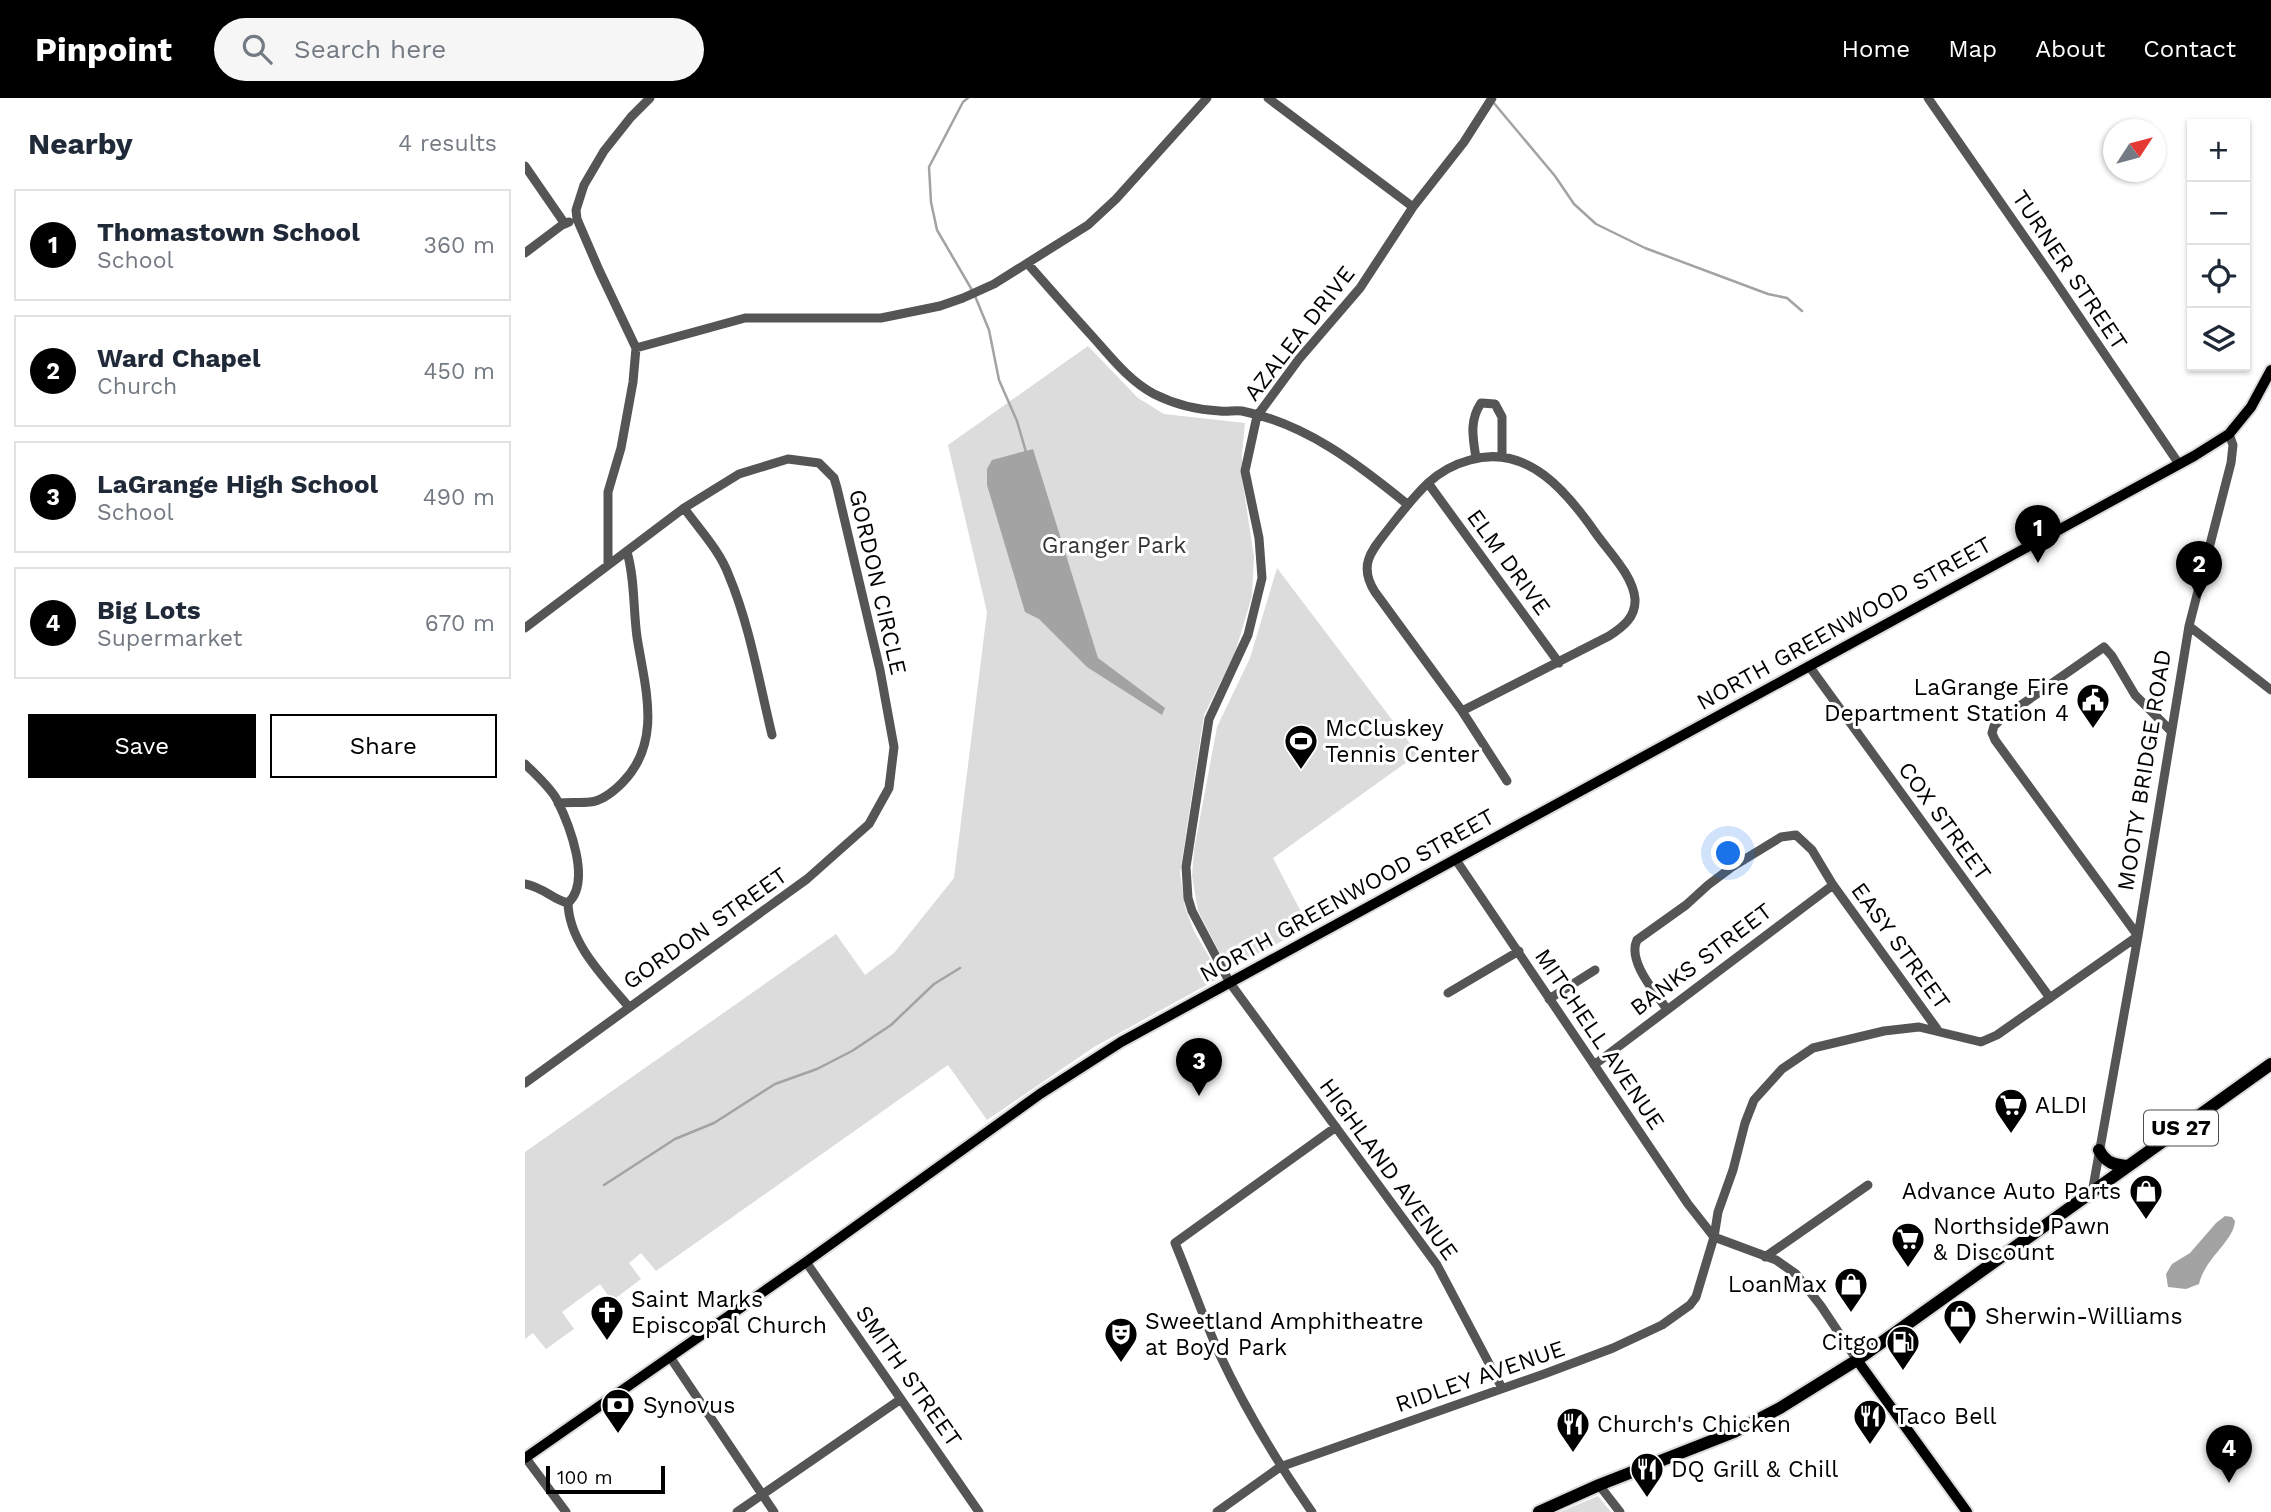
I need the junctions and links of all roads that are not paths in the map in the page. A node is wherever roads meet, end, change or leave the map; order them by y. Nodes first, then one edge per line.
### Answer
1 (650, 98) edge
2 (1207, 98) edge
3 (1268, 98) edge
4 (1492, 98) edge
5 (1927, 98) edge
6 (525, 166) edge
7 (1413, 207) junction
8 (577, 219) junction
9 (565, 223) junction
10 (525, 253) edge
11 (1028, 264) junction
12 (636, 348) junction
13 (2271, 370) edge
14 (1257, 416) junction
15 (2229, 434) junction
16 (1502, 457) junction
17 (1476, 458) junction
18 (2179, 464) junction
19 (1428, 483) junction
20 (1407, 504) junction
21 (684, 508) junction
22 (627, 552) junction
23 (608, 565) junction
24 (2189, 626) junction
25 (525, 628) edge
26 (1559, 663) junction
27 (1809, 666) junction
28 (2271, 690) edge
29 (1462, 711) junction
30 (2170, 730) junction
31 (772, 735) dead end
32 (525, 764) edge
33 (1507, 781) dead end
34 (889, 788) joint
35 (558, 803) junction
36 (1456, 860) junction
37 (525, 884) edge
38 (1833, 885) junction
39 (568, 903) junction
40 (2138, 936) junction
41 (1519, 951) junction
42 (1595, 970) dead end
43 (1230, 983) junction
44 (1448, 993) dead end
45 (2050, 998) junction
46 (1549, 999) junction
47 (628, 1006) junction
48 (1666, 1008) junction
49 (1937, 1029) junction
50 (2271, 1064) edge
51 (1594, 1065) junction
52 (525, 1083) edge
53 (1336, 1127) junction
54 (2099, 1150) junction
55 (2129, 1166) junction
56 (1868, 1185) dead end
57 (2092, 1193) junction
58 (1714, 1237) junction
59 (1765, 1256) junction
60 (806, 1262) junction
61 (670, 1357) junction
62 (1857, 1360) junction
63 (1502, 1388) junction
64 (901, 1399) junction
65 (525, 1457) edge
66 (1280, 1467) junction
67 (1599, 1485) junction
68 (762, 1495) junction
69 (566, 1512) edge
70 (737, 1512) edge
71 (774, 1512) edge
72 (979, 1512) edge
73 (1217, 1512) edge
74 (1312, 1512) edge
75 (1539, 1512) edge
76 (1620, 1512) edge
77 (1967, 1512) edge

1 - 8 street
2 - 11 street
3 - 7 street
4 - 7 street, AZALEA DRIVE
5 - 18 street, TURNER STREET
6 - 9 street
7 - 14 street, AZALEA DRIVE
8 - 9 street
8 - 12 street
9 - 10 street
11 - 12 street
11 - 14 street
12 - 23 street
13 - 15 main road
14 - 20 street
14 - 43 street, AZALEA DRIVE
15 - 18 main road, NORTH GREENWOOD STREET
15 - 24 street, MOOTY BRIDGE ROAD
16 - 17 street
16 - 17 street
16 - 26 street
17 - 19 street
18 - 27 main road, NORTH GREENWOOD STREET
19 - 20 street
19 - 26 street, ELM DRIVE
20 - 29 street
21 - 22 street, GORDON CIRCLE
21 - 31 street
21 - 34 street, GORDON CIRCLE
22 - 23 street, GORDON CIRCLE
22 - 35 street
23 - 25 street, GORDON CIRCLE
24 - 28 street
24 - 30 street, MOOTY BRIDGE ROAD
26 - 29 street
27 - 36 main road, NORTH GREENWOOD STREET
27 - 45 street, COX STREET
29 - 33 street
30 - 40 street, MOOTY BRIDGE ROAD
30 - 40 street
32 - 35 street
34 - 47 street, GORDON STREET
35 - 39 street
36 - 41 street, MITCHELL AVENUE
36 - 43 main road, NORTH GREENWOOD STREET
37 - 39 street
38 - 48 street, BANKS STREET
38 - 48 street, EASY STREET
38 - 49 street, EASY STREET
39 - 47 street
40 - 45 street, RIDLEY AVENUE
40 - 54 street, MOOTY BRIDGE ROAD
41 - 44 street
41 - 46 street, MITCHELL AVENUE
42 - 46 street
43 - 53 street, HIGHLAND AVENUE
43 - 60 main road, NORTH GREENWOOD STREET
45 - 49 street, RIDLEY AVENUE
46 - 51 street, MITCHELL AVENUE
47 - 52 street, GORDON STREET
48 - 51 street, BANKS STREET
49 - 58 street, RIDLEY AVENUE
50 - 55 highway, US 27
51 - 58 street, MITCHELL AVENUE
53 - 63 street, HIGHLAND AVENUE
53 - 66 street
54 - 55 highway
54 - 57 street, MOOTY BRIDGE ROAD
55 - 57 highway, US 27
56 - 59 street
57 - 62 highway, US 27
58 - 59 street
58 - 63 street, RIDLEY AVENUE
59 - 62 street
60 - 61 main road, NORTH GREENWOOD STREET
60 - 64 street, SMITH STREET
61 - 65 main road, NORTH GREENWOOD STREET
61 - 68 street
62 - 67 highway, US 27
62 - 77 main road
63 - 66 street, RIDLEY AVENUE
64 - 68 street
64 - 72 street, SMITH STREET
65 - 69 street
66 - 73 street, RIDLEY AVENUE
66 - 74 street
67 - 75 highway, US 27
67 - 76 street
68 - 70 street
68 - 71 street

